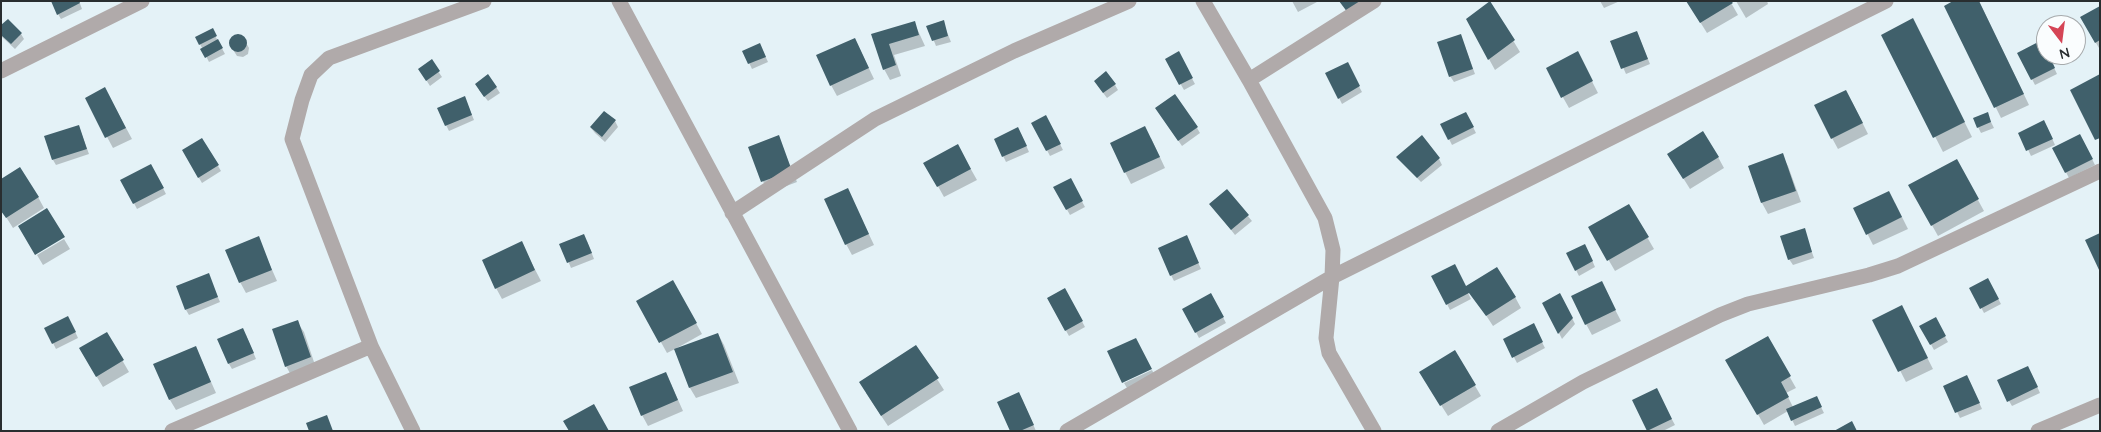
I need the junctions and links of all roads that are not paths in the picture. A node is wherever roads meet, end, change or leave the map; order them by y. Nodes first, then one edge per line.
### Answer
1 (142, 1) edge
2 (484, 1) edge
3 (619, 1) edge
4 (1129, 1) edge
5 (1203, 1) edge
6 (1374, 1) edge
7 (1886, 1) edge
8 (1, 71) edge
9 (1249, 80) junction
10 (2100, 171) edge
11 (732, 213) junction
12 (1332, 277) junction
13 (371, 346) junction
14 (2100, 405) edge
15 (172, 431) edge
16 (413, 431) edge
17 (850, 431) edge
18 (1067, 431) edge
19 (1374, 431) edge
20 (1498, 431) edge
21 (2038, 431) edge

1 - 8 street
2 - 13 street
3 - 11 street
4 - 11 street
5 - 9 street
6 - 9 street
7 - 12 street
9 - 12 street
10 - 20 street
11 - 17 street
12 - 18 street
12 - 19 street
13 - 15 street
13 - 16 street
14 - 21 street

